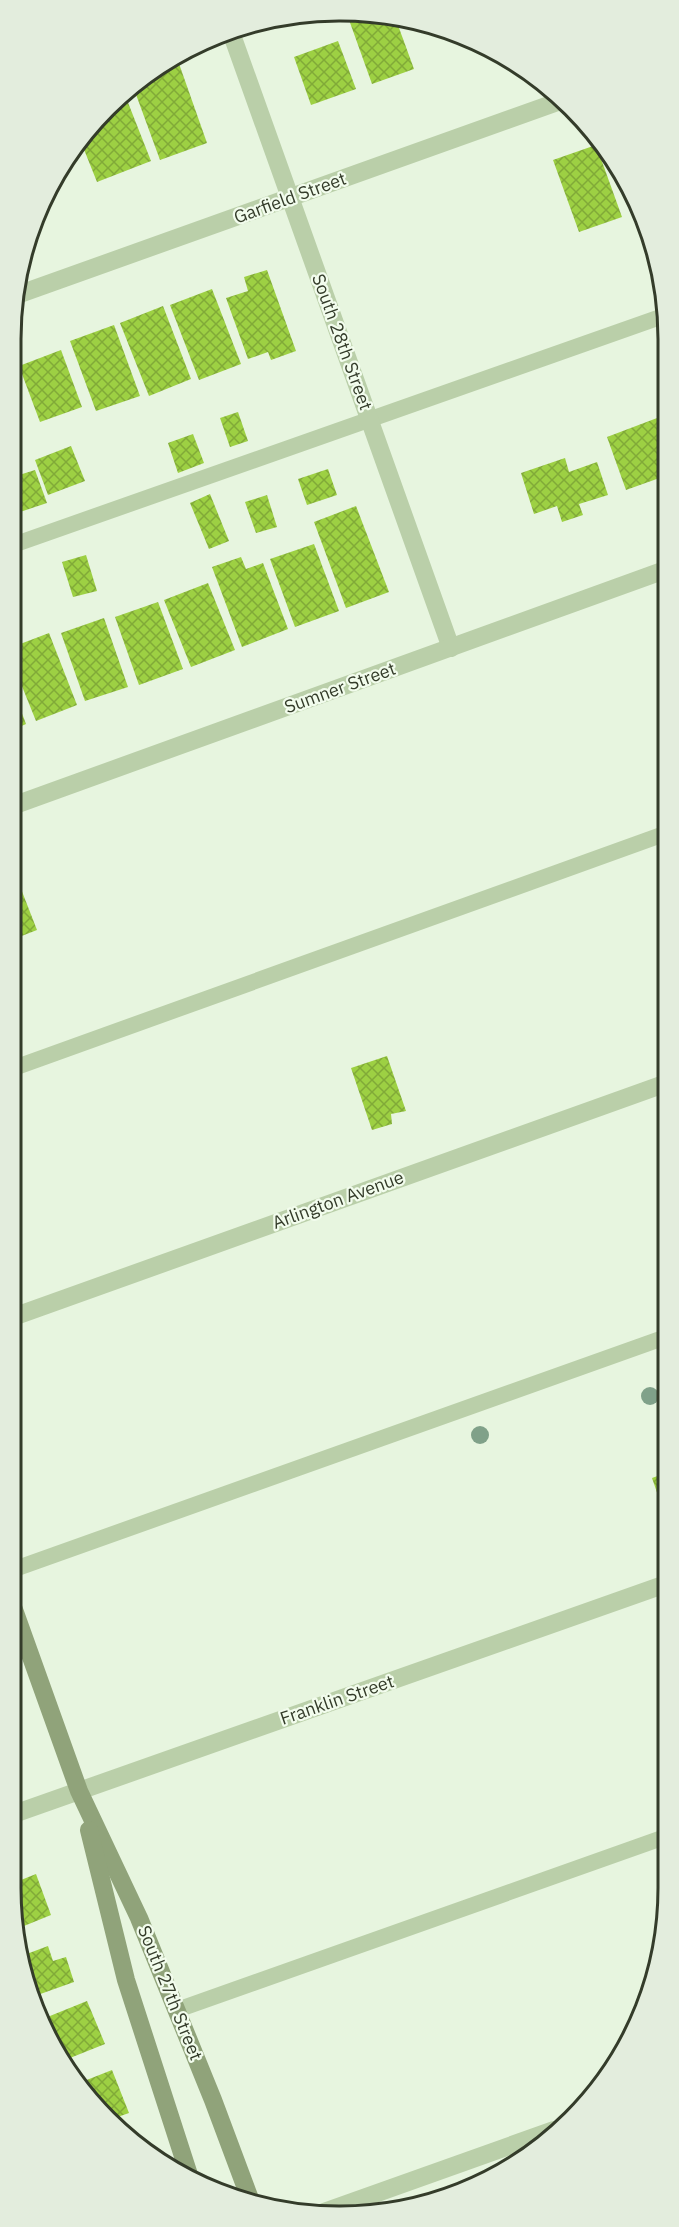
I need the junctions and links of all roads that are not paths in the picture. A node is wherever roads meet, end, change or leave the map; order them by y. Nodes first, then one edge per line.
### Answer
1 (234, 39) edge
2 (554, 103) edge
3 (290, 198) junction
4 (25, 292) edge
5 (657, 318) edge
6 (369, 418) junction
7 (21, 542) edge
8 (658, 573) edge
9 (452, 648) junction
10 (21, 803) edge
11 (658, 836) edge
12 (21, 1065) edge
13 (658, 1086) edge
14 (21, 1314) edge
15 (658, 1340) edge
16 (21, 1567) edge
17 (658, 1588) edge
18 (21, 1629) edge
19 (80, 1791) junction
20 (21, 1812) edge
21 (658, 1839) edge
22 (177, 2010) junction
23 (539, 2135) edge
24 (186, 2166) edge
25 (247, 2192) edge
26 (341, 2206) edge

1 - 3 street, South 28th Street
2 - 3 street, Garfield Street
3 - 4 street, Garfield Street
3 - 6 street, South 28th Street
5 - 6 lane
6 - 7 lane
6 - 9 street, South 28th Street
8 - 9 street, Sumner Street
9 - 10 street, Sumner Street
11 - 12 lane
13 - 14 street, Arlington Avenue
15 - 16 lane
17 - 19 street, Franklin Street
18 - 19 main road, South 27th Street
19 - 20 street, Franklin Street
19 - 22 main road, South 27th Street
19 - 24 main road, South 27th Street
21 - 22 lane
22 - 25 main road, South 27th Street
23 - 26 street

